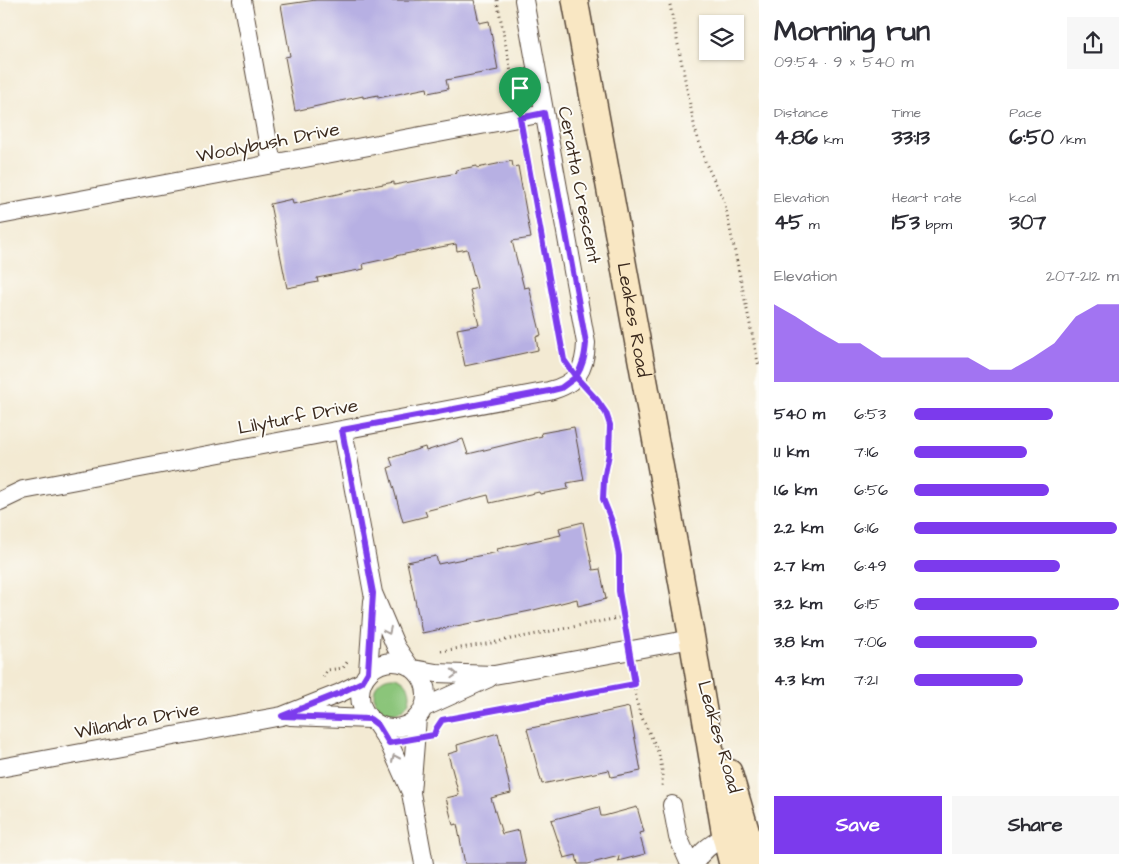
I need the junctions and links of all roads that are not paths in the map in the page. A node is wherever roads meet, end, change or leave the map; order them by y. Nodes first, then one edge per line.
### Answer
1 (242, 0) edge
2 (524, 0) edge
3 (575, 0) edge
4 (544, 113) junction
5 (272, 164) junction
6 (1, 209) edge
7 (576, 377) joint
8 (342, 430) junction
9 (0, 488) edge
10 (23, 490) junction
11 (0, 501) edge
12 (373, 593) junction
13 (692, 639) junction
14 (412, 668) junction
15 (494, 675) junction
16 (365, 677) junction
17 (420, 713) junction
18 (282, 716) junction
19 (374, 722) junction
20 (0, 768) edge
21 (411, 793) junction
22 (667, 800) road end
23 (725, 836) junction
24 (424, 864) edge
25 (690, 864) edge
26 (694, 864) edge
27 (732, 864) edge
28 (756, 864) edge

1 - 5 street
2 - 4 street, Ceratta Crescent
3 - 13 main road, Leakes Road
4 - 5 street, Woolybush Drive
4 - 7 street, Ceratta Crescent
5 - 6 street, Woolybush Drive
7 - 8 street, Lilyturf Drive
8 - 10 street, Lilyturf Drive
8 - 12 street
9 - 10 street, Lilyturf Drive
10 - 11 street, Lilyturf Drive
12 -> 14 street
12 - 16 street
13 - 15 street
13 - 23 main road, Leakes Road
13 - 28 main road, Leakes Road
14 -> 15 street
14 - 16 street
14 - 17 street
15 - 17 street
16 - 18 street, Wilandra Drive
16 - 19 street
17 - 19 street
17 - 21 street
18 - 19 street, Wilandra Drive
18 - 20 street, Wilandra Drive
21 -> 19 street
21 - 24 street
22 - 25 street
23 - 26 street
23 - 27 main road, Leakes Road

